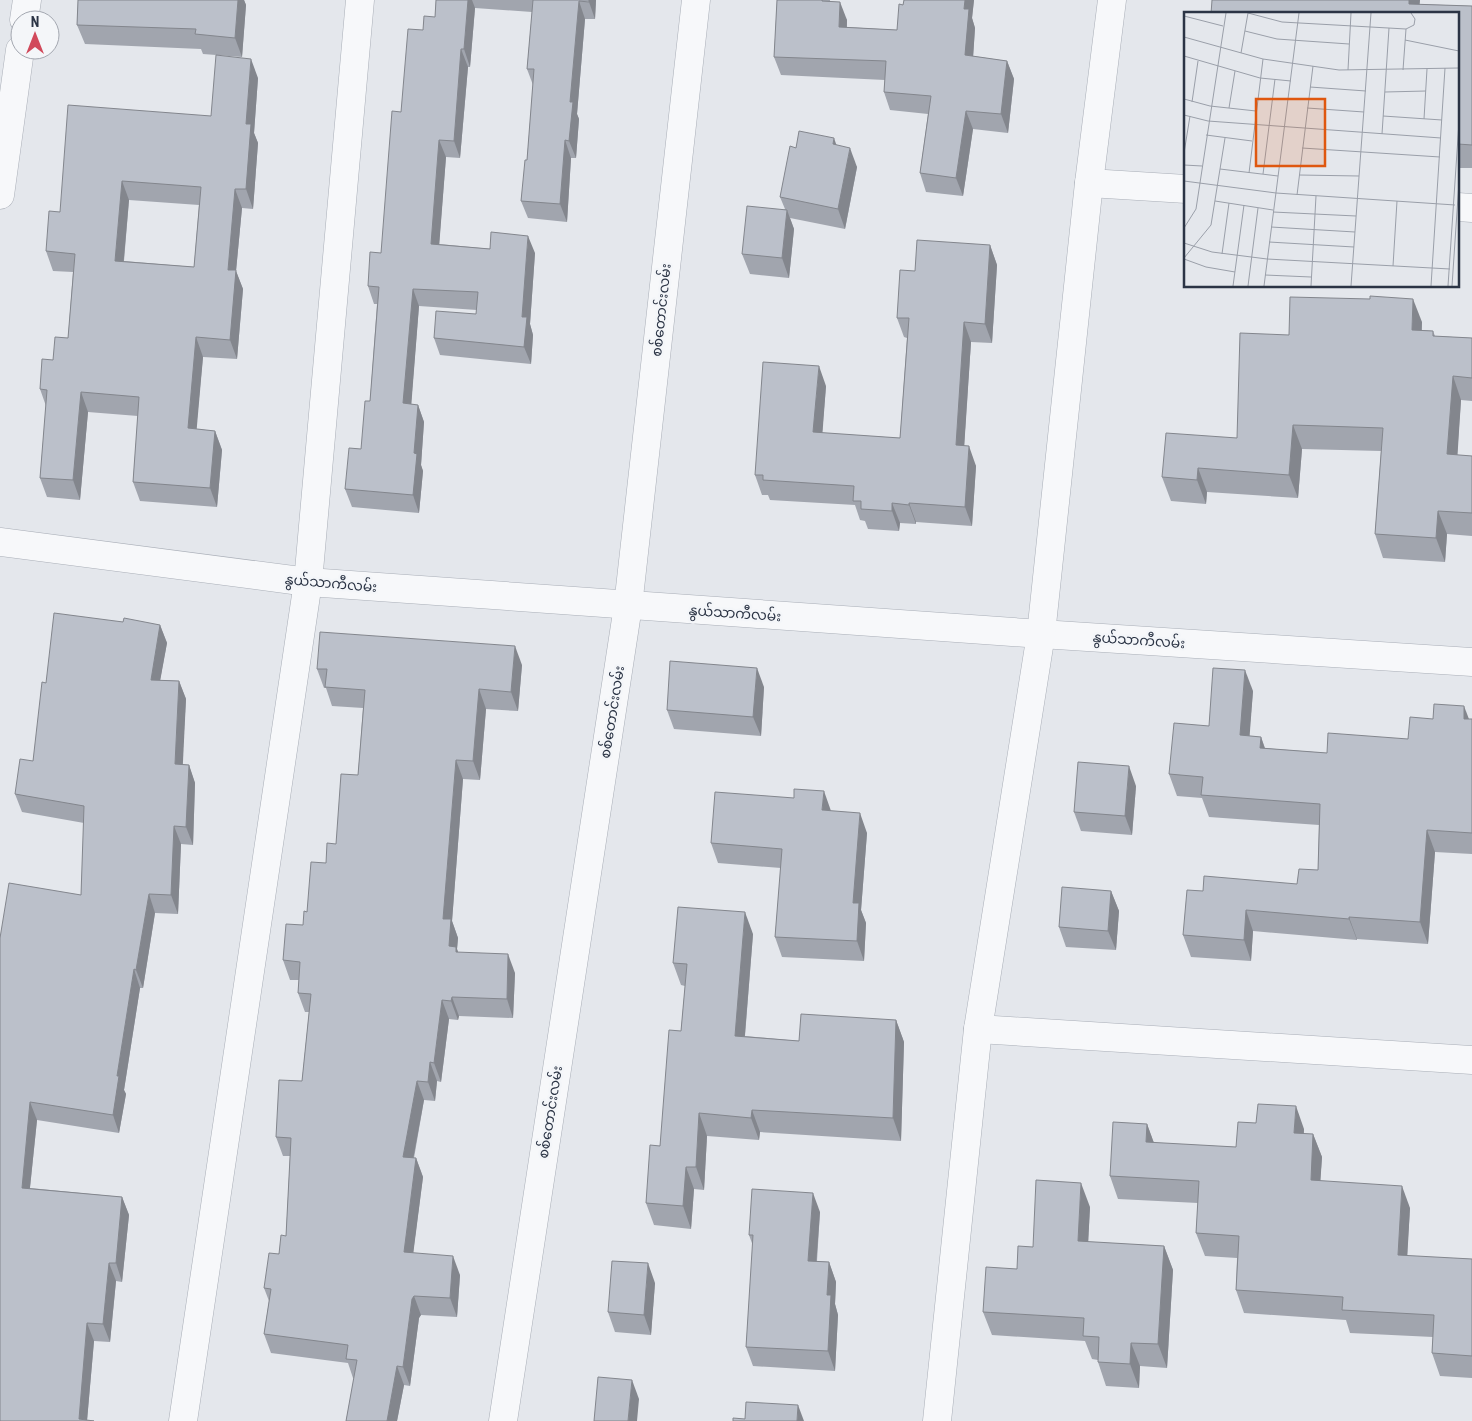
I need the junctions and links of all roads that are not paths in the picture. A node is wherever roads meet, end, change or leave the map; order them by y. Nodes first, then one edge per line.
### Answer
1 (360, 0) edge
2 (696, 0) edge
3 (1112, 0) edge
4 (19, 60) edge
5 (1089, 183) junction
6 (1184, 189) edge
7 (0, 194) edge
8 (0, 542) edge
9 (308, 582) junction
10 (628, 606) junction
11 (1042, 634) junction
12 (1472, 662) edge
13 (978, 1029) junction
14 (1472, 1060) edge
15 (183, 1421) edge
16 (503, 1421) edge
17 (937, 1421) edge

1 - 9 street
2 - 10 street, စစ်တောင်းလမ်း
3 - 5 street
4 - 7 street
5 - 6 street
5 - 11 street
8 - 9 street, နွယ်သာကီလမ်း
9 - 10 street, နွယ်သာကီလမ်း
9 - 15 street
10 - 11 street, နွယ်သာကီလမ်း
10 - 16 street, စစ်တောင်းလမ်း
11 - 12 street, နွယ်သာကီလမ်း
11 - 13 street
13 - 14 street
13 - 17 street

